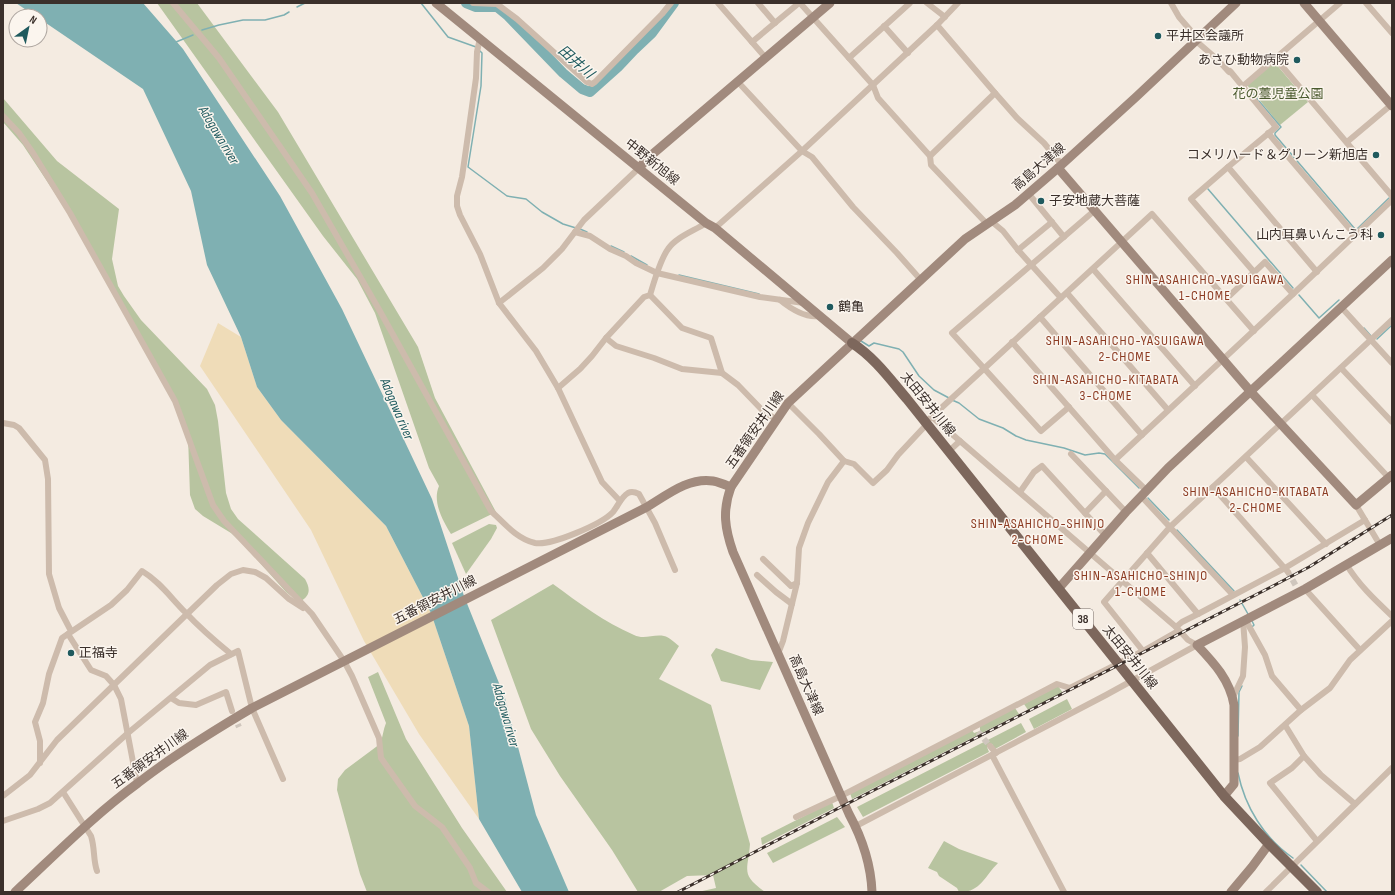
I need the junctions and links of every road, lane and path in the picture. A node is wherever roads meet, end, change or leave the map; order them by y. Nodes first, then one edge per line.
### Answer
1 (173, 3) edge
2 (436, 3) edge
3 (473, 3) edge
4 (670, 3) edge
5 (718, 3) edge
6 (758, 3) edge
7 (799, 3) edge
8 (830, 3) edge
9 (910, 3) edge
10 (927, 3) edge
11 (958, 3) edge
12 (1171, 3) edge
13 (1236, 3) edge
14 (1304, 3) edge
15 (1340, 3) edge
16 (1366, 3) edge
17 (812, 17) junction
18 (944, 17) junction
19 (1320, 21) junction
20 (775, 23) junction
21 (937, 25) junction
22 (884, 26) junction
23 (1392, 33) edge
24 (480, 38) junction
25 (1197, 40) junction
26 (752, 42) junction
27 (908, 53) junction
28 (765, 57) junction
29 (849, 58) junction
30 (1275, 58) junction
31 (738, 82) junction
32 (873, 85) junction
33 (1242, 87) junction
34 (995, 93) junction
35 (1392, 105) edge
36 (3, 116) edge
37 (1268, 133) junction
38 (1347, 142) junction
39 (802, 150) junction
40 (930, 156) junction
41 (1060, 167) junction
42 (1228, 167) junction
43 (639, 168) junction
44 (1028, 193) junction
45 (1392, 196) edge
46 (1392, 200) edge
47 (1094, 211) junction
48 (1052, 222) junction
49 (706, 223) junction
50 (989, 223) junction
51 (715, 228) junction
52 (575, 232) junction
53 (1356, 235) junction
54 (1064, 237) junction
55 (1122, 242) junction
56 (1018, 250) junction
57 (1392, 260) edge
58 (1031, 265) junction
59 (1093, 269) junction
60 (1254, 272) junction
61 (1317, 272) junction
62 (657, 273) junction
63 (920, 279) junction
64 (1067, 293) junction
65 (1293, 294) junction
66 (650, 295) junction
67 (1061, 298) junction
68 (1226, 299) junction
69 (780, 300) junction
70 (499, 302) junction
71 (804, 303) junction
72 (1342, 308) junction
73 (819, 316) junction
74 (1040, 317) junction
75 (1392, 320) edge
76 (1254, 331) junction
77 (606, 338) junction
78 (1371, 340) junction
79 (1012, 342) junction
80 (852, 343) junction
81 (1223, 360) junction
82 (1392, 363) edge
83 (983, 368) junction
84 (1341, 368) junction
85 (722, 373) junction
86 (1195, 386) junction
87 (558, 388) junction
88 (1251, 392) junction
89 (1312, 395) junction
90 (788, 403) junction
91 (1069, 407) junction
92 (1168, 410) junction
93 (776, 419) junction
94 (928, 421) junction
95 (1392, 422) edge
96 (3, 423) edge
97 (1281, 424) junction
98 (1142, 435) junction
99 (960, 441) junction
100 (949, 451) junction
101 (1071, 454) dead end
102 (1246, 457) junction
103 (1115, 460) junction
104 (844, 461) junction
105 (1390, 476) edge
106 (1213, 487) junction
107 (731, 488) junction
108 (1020, 492) junction
109 (1106, 492) junction
110 (1143, 493) junction
111 (620, 501) junction
112 (1356, 505) junction
113 (647, 507) junction
114 (1126, 512) junction
115 (1085, 513) junction
116 (1365, 520) junction
117 (1170, 527) junction
118 (1105, 535) junction
119 (1392, 538) edge
120 (1326, 544) junction
121 (1380, 545) junction
122 (1090, 552) junction
123 (1147, 553) junction
124 (763, 559) dead end
125 (1346, 564) junction
126 (675, 570) dead end
127 (1287, 570) junction
128 (757, 574) dead end
129 (1122, 581) junction
130 (797, 583) junction
131 (1059, 588) junction
132 (1300, 589) junction
133 (1233, 595) junction
134 (792, 604) junction
135 (308, 610) junction
136 (187, 614) junction
137 (1198, 614) junction
138 (1392, 616) edge
139 (1244, 620) junction
140 (1392, 621) edge
141 (1177, 629) junction
142 (70, 632) junction
143 (1197, 645) junction
144 (1360, 650) junction
145 (1143, 651) junction
146 (231, 654) junction
147 (778, 654) junction
148 (343, 662) junction
149 (1119, 663) junction
150 (1132, 680) junction
151 (114, 685) junction
152 (1233, 697) junction
153 (171, 698) junction
154 (252, 708) junction
155 (1301, 710) junction
156 (232, 711) tunnel mouth
157 (1284, 725) junction
158 (128, 734) junction
159 (990, 746) tunnel mouth
160 (994, 754) junction
161 (1304, 756) junction
162 (1234, 760) junction
163 (40, 763) junction
164 (1392, 768) edge
165 (283, 779) dead end
166 (137, 783) junction
167 (63, 792) junction
168 (3, 796) edge
169 (841, 796) junction
170 (1224, 796) junction
171 (1355, 804) junction
172 (796, 817) dead end
173 (3, 821) edge
174 (856, 826) junction
175 (85, 827) junction
176 (1317, 841) junction
177 (1269, 844) junction
178 (1290, 867) junction
179 (97, 871) dead end
180 (15, 892) edge
181 (488, 892) edge
182 (872, 892) edge
183 (1064, 892) edge
184 (1232, 892) edge
185 (1266, 892) edge
186 (1317, 892) edge

1 - 111 street
2 - 24 main road, 中野新旭線
3 - 4 street
5 - 26 street
6 - 20 street
7 - 17 street
7 - 20 street
8 - 17 main road
9 - 22 street
10 - 18 street
11 - 18 street
12 - 25 street
13 - 25 main road, 高島大津線
14 - 19 main road
15 - 19 street
16 - 23 street
17 - 28 main road
17 - 29 street
18 - 21 street
19 - 30 street
19 - 35 main road
20 - 26 street
21 - 27 street
21 - 34 street
22 - 27 street
22 - 29 street
24 - 43 main road, 中野新旭線
24 - 70 street
25 - 33 street
25 - 41 main road, 高島大津線
26 - 28 street
27 - 32 street
28 - 31 main road
29 - 32 street
30 - 33 street
30 - 38 street
31 - 39 street
31 - 43 main road
32 - 39 street
32 - 40 street
33 - 37 street
34 - 40 street
34 - 41 street
35 - 38 street
36 - 135 street
37 - 42 street
37 - 53 street
38 - 45 street
39 - 51 street
39 - 63 street
40 - 50 street
41 - 44 main road, 高島大津線
41 - 47 main road
42 - 60 street
42 - 61 street
43 - 49 main road, 中野新旭線
43 - 52 street
44 - 48 street
44 - 50 main road, 高島大津線
46 - 53 street
47 - 54 street
47 - 55 main road
48 - 54 street
48 - 56 street
49 - 51 main road, 中野新旭線
49 - 62 street
50 - 56 street
50 - 63 main road, 高島大津線
51 - 71 main road, 中野新旭線
52 - 62 street
52 - 70 street
53 - 61 street
54 - 58 street
55 - 59 street
55 - 68 street
55 - 81 main road
56 - 58 street
57 - 72 main road
58 - 67 street
58 - 83 street
59 - 64 street
59 - 86 street
60 - 65 street
60 - 68 street
61 - 65 street
62 - 66 street
62 - 69 street
63 - 80 main road, 高島大津線
64 - 67 street
64 - 92 street
65 - 76 street
66 - 77 street
66 - 85 street
67 - 74 street
68 - 76 street
69 - 71 street
69 - 73 street
70 - 87 street
71 - 73 main road, 中野新旭線
72 - 78 street
72 - 88 main road
73 - 80 main road, 中野新旭線
74 - 79 street
74 - 98 street
75 - 78 street
76 - 81 street
77 - 85 street
77 - 87 street
78 - 82 street
78 - 84 street
79 - 83 street
79 - 91 street
80 - 90 main road, 五番領安井川線
80 - 94 main road, 太田安井川線 / 38
81 - 86 street
81 - 88 main road
83 - 91 street
83 - 94 street
84 - 89 street
84 - 95 street
85 - 93 street
86 - 92 street
87 - 111 street
88 - 97 main road
88 - 110 main road
89 - 97 street
89 - 105 street
90 - 93 main road, 五番領安井川線
90 - 104 street
91 - 103 street
92 - 98 street
93 - 107 main road, 五番領安井川線
94 - 99 street
94 - 100 main road, 太田安井川線 / 38
94 - 104 street
96 - 142 street
97 - 102 street
97 - 112 main road
98 - 103 street
99 - 100 street
99 - 108 street
100 - 131 main road, 太田安井川線 / 38
101 - 109 street
102 - 106 street
102 - 120 street
103 - 110 street
104 - 130 street
105 - 112 main road
106 - 117 street
106 - 127 street
107 - 113 main road, 五番領安井川線
107 - 147 main road, 高島大津線
108 - 115 street
108 - 122 street
109 - 114 street
109 - 115 street
110 - 114 main road
110 - 117 street
111 - 113 street
112 - 116 street
113 - 126 street
113 - 148 main road, 五番領安井川線
114 - 118 main road
115 - 118 street
116 - 120 street
116 - 121 street
117 - 123 street
117 - 133 street
118 - 122 main road
119 - 121 main road
120 - 127 street
121 - 125 main road
122 - 129 street
122 - 131 main road
123 - 129 street
123 - 137 street
124 - 130 street
125 - 132 main road
125 - 138 street
127 - 133 street
128 - 134 street
129 - 141 street
129 - 145 street
130 - 134 street
131 - 149 main road, 太田安井川線 / 38
132 - 139 main road
132 - 144 street
133 - 137 street
134 - 147 street
135 - 136 street
135 - 148 street
136 - 142 street
136 - 146 street
136 - 151 street
137 - 141 street
139 - 143 main road
139 - 152 street
139 - 155 street
140 - 144 street
141 - 143 street
141 - 145 street
142 - 151 street
142 - 163 street
143 - 150 street
143 - 152 main road
144 - 155 street
145 - 149 street
146 - 153 street
146 - 154 street
147 - 169 main road, 高島大津線
148 - 154 main road, 五番領安井川線
148 - 181 street
149 - 150 main road, 太田安井川線 / 38
149 - 169 street
150 - 160 street
150 - 170 main road, 太田安井川線 / 38
151 - 158 street
151 - 163 street
152 - 162 main road
153 - 156 street
153 - 158 street
154 - 165 street
154 - 166 main road, 五番領安井川線
155 - 157 street
157 - 161 street
157 - 162 street
158 - 166 street
158 - 167 street
159 - 160 street
160 - 174 street
160 - 183 street
161 - 171 street
161 - 176 street
162 - 170 main road
163 - 168 street
164 - 171 street
166 - 175 main road, 五番領安井川線
167 - 173 street
167 - 175 street
169 - 172 street
169 - 174 main road, 高島大津線
170 - 177 main road, 太田安井川線 / 38
171 - 176 street
174 - 182 main road, 高島大津線
175 - 179 street
175 - 180 main road, 五番領安井川線
176 - 178 street
177 - 178 main road, 太田安井川線 / 38
177 - 184 main road
178 - 185 street
178 - 186 main road, 太田安井川線 / 38

